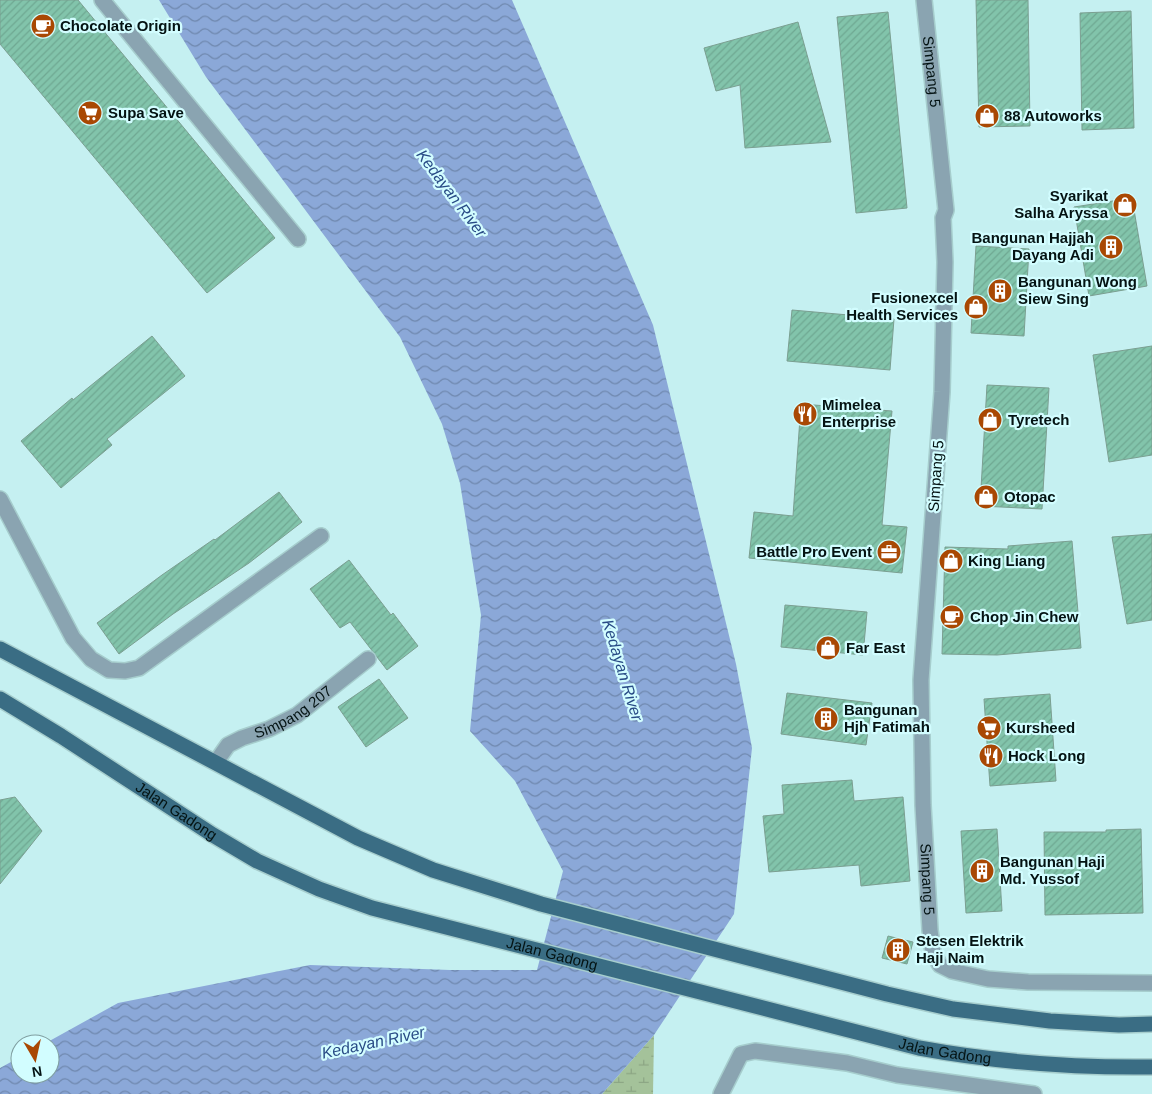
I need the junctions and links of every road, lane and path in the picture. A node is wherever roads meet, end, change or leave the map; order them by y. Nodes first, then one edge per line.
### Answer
1 (102, 0) edge
2 (924, 0) edge
3 (298, 239) dead end
4 (0, 499) edge
5 (321, 536) dead end
6 (0, 649) edge
7 (368, 659) dead end
8 (0, 699) edge
9 (216, 762) junction
10 (1152, 983) edge
11 (1152, 1024) edge
12 (1152, 1067) edge
13 (721, 1094) edge
14 (1034, 1094) edge

1 - 3 street
2 - 10 street, Simpang 5
4 - 5 street
6 - 9 main road
7 - 9 street, Simpang 207
8 - 12 main road, Jalan Gadong
9 - 11 main road
13 - 14 street

